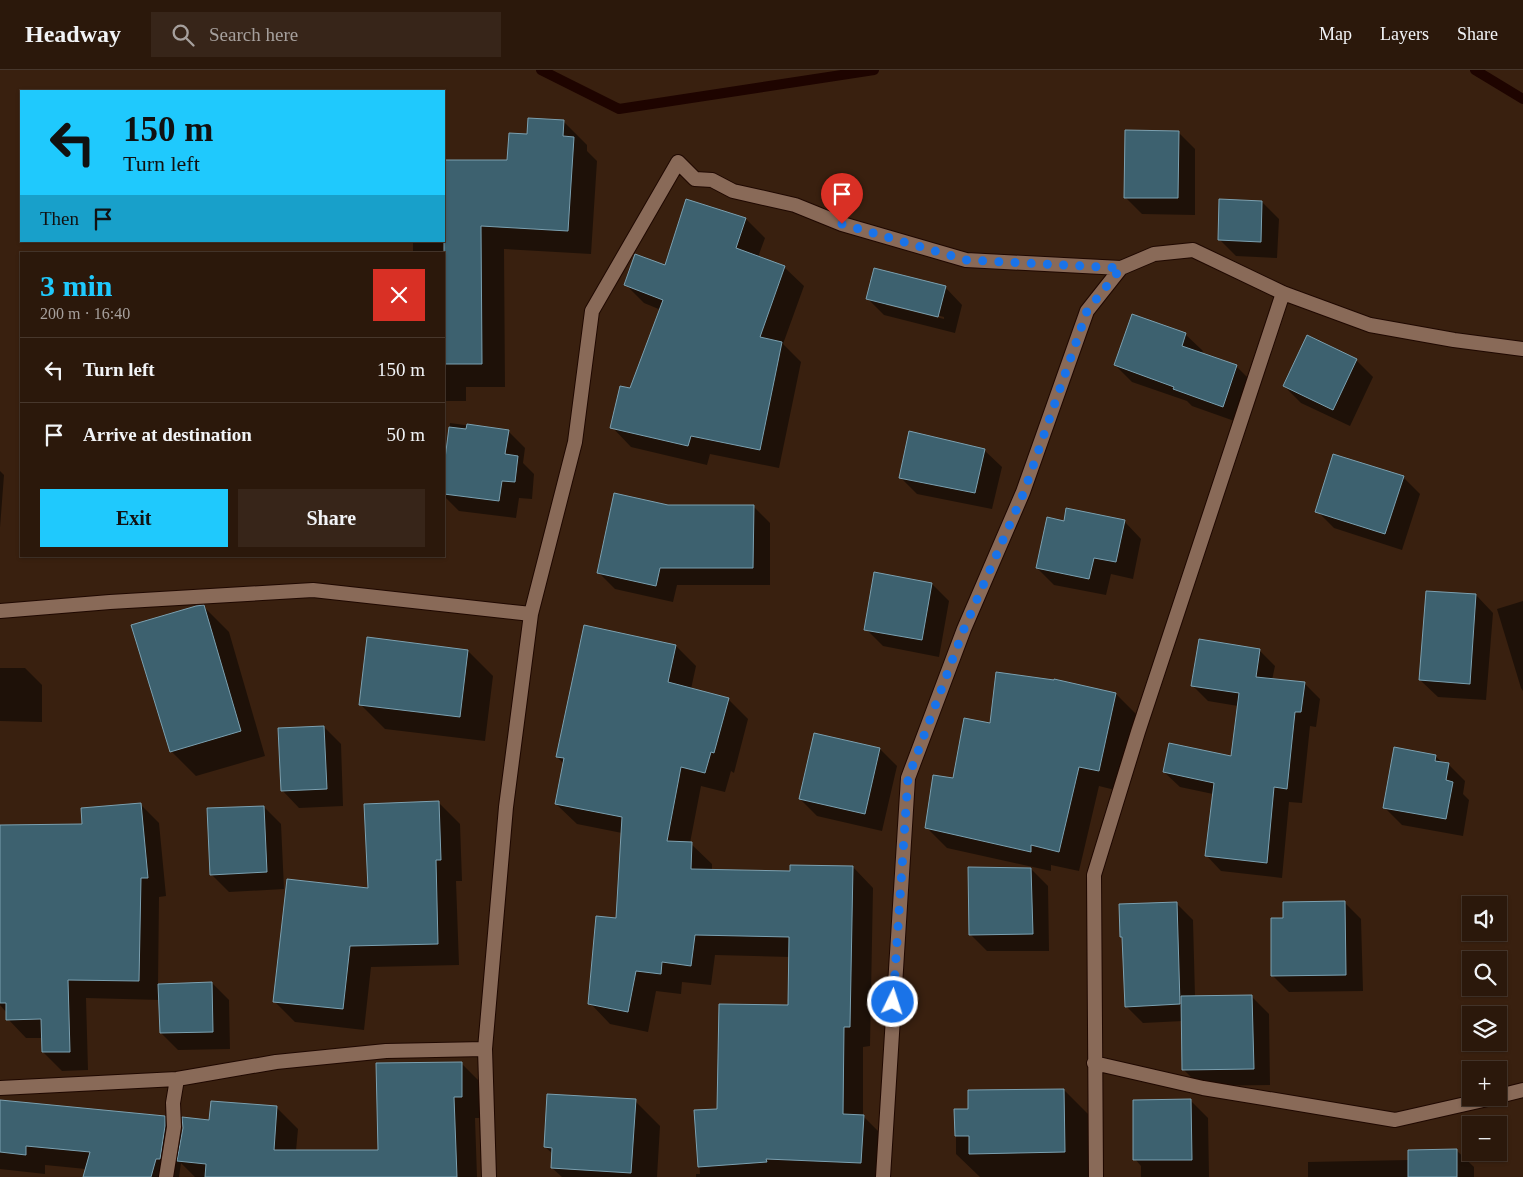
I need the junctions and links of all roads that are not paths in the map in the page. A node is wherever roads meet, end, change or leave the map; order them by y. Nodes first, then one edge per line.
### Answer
1 (1121, 268) junction
2 (1283, 293) junction
3 (1523, 349) edge
4 (0, 612) edge
5 (531, 614) junction
6 (485, 1049) junction
7 (1094, 1063) junction
8 (177, 1079) junction
9 (0, 1088) edge
10 (1523, 1090) edge
11 (1507, 1094) edge
12 (1462, 1105) edge
13 (166, 1177) edge
14 (488, 1177) edge
15 (883, 1177) edge
16 (1096, 1177) edge

1 - 2 street
1 - 5 street
1 - 15 street
2 - 3 street
2 - 7 street
4 - 5 street
5 - 6 street
6 - 8 street
6 - 14 street
7 - 12 street
7 - 16 street
8 - 9 street
8 - 13 street
10 - 11 street

